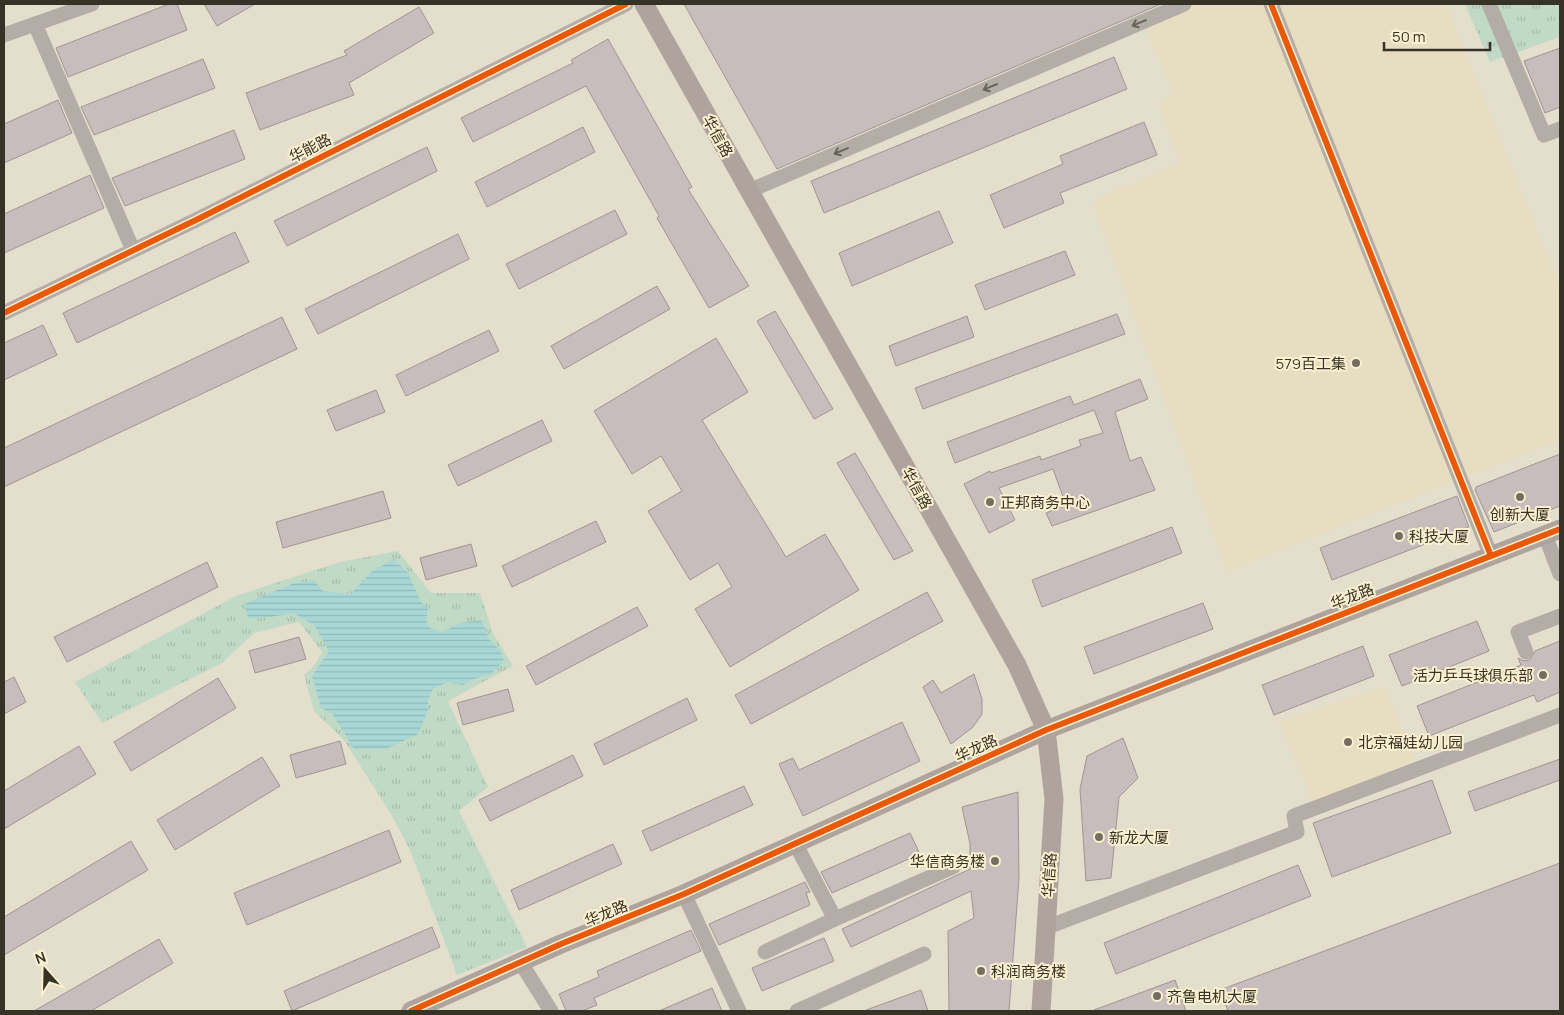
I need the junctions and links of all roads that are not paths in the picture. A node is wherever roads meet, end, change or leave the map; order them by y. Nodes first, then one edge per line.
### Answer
1 (92, 4) edge
2 (626, 4) edge
3 (644, 4) edge
4 (1184, 4) edge
5 (1271, 4) edge
6 (1489, 4) edge
7 (35, 24) junction
8 (4, 35) edge
9 (1560, 129) edge
10 (749, 191) junction
11 (133, 250) junction
12 (4, 313) edge
13 (1553, 532) edge
14 (1491, 556) junction
15 (1560, 574) edge
16 (1560, 616) edge
17 (1526, 652) dead end
18 (1560, 715) edge
19 (1046, 730) junction
20 (795, 843) junction
21 (953, 867) dead end
22 (684, 894) junction
23 (835, 919) junction
24 (1045, 928) junction
25 (765, 952) dead end
26 (924, 954) dead end
27 (521, 963) junction
28 (435, 1006) edge
29 (411, 1011) edge
30 (551, 1011) edge
31 (739, 1011) edge
32 (797, 1011) edge
33 (1041, 1011) edge

1 - 7 street
2 - 11 street, 华能路
3 - 10 main road, 华信路
4 -> 10 street
5 - 14 street
6 - 9 street
7 - 8 street
7 - 11 street
10 - 19 main road, 华信路
11 - 12 street, 华能路
13 - 14 main road, 华龙路
13 - 15 street
14 - 19 main road, 华龙路
16 - 17 street
18 - 24 street
19 - 20 main road, 华龙路
19 - 24 main road, 华信路
20 - 22 main road, 华龙路
20 - 23 street
21 - 23 street
22 - 27 main road, 华龙路
22 - 31 street
23 - 25 street
24 - 33 main road, 华信路
26 - 32 street
27 - 28 main road, 华龙路
27 - 30 street
28 - 29 main road, 华龙路

